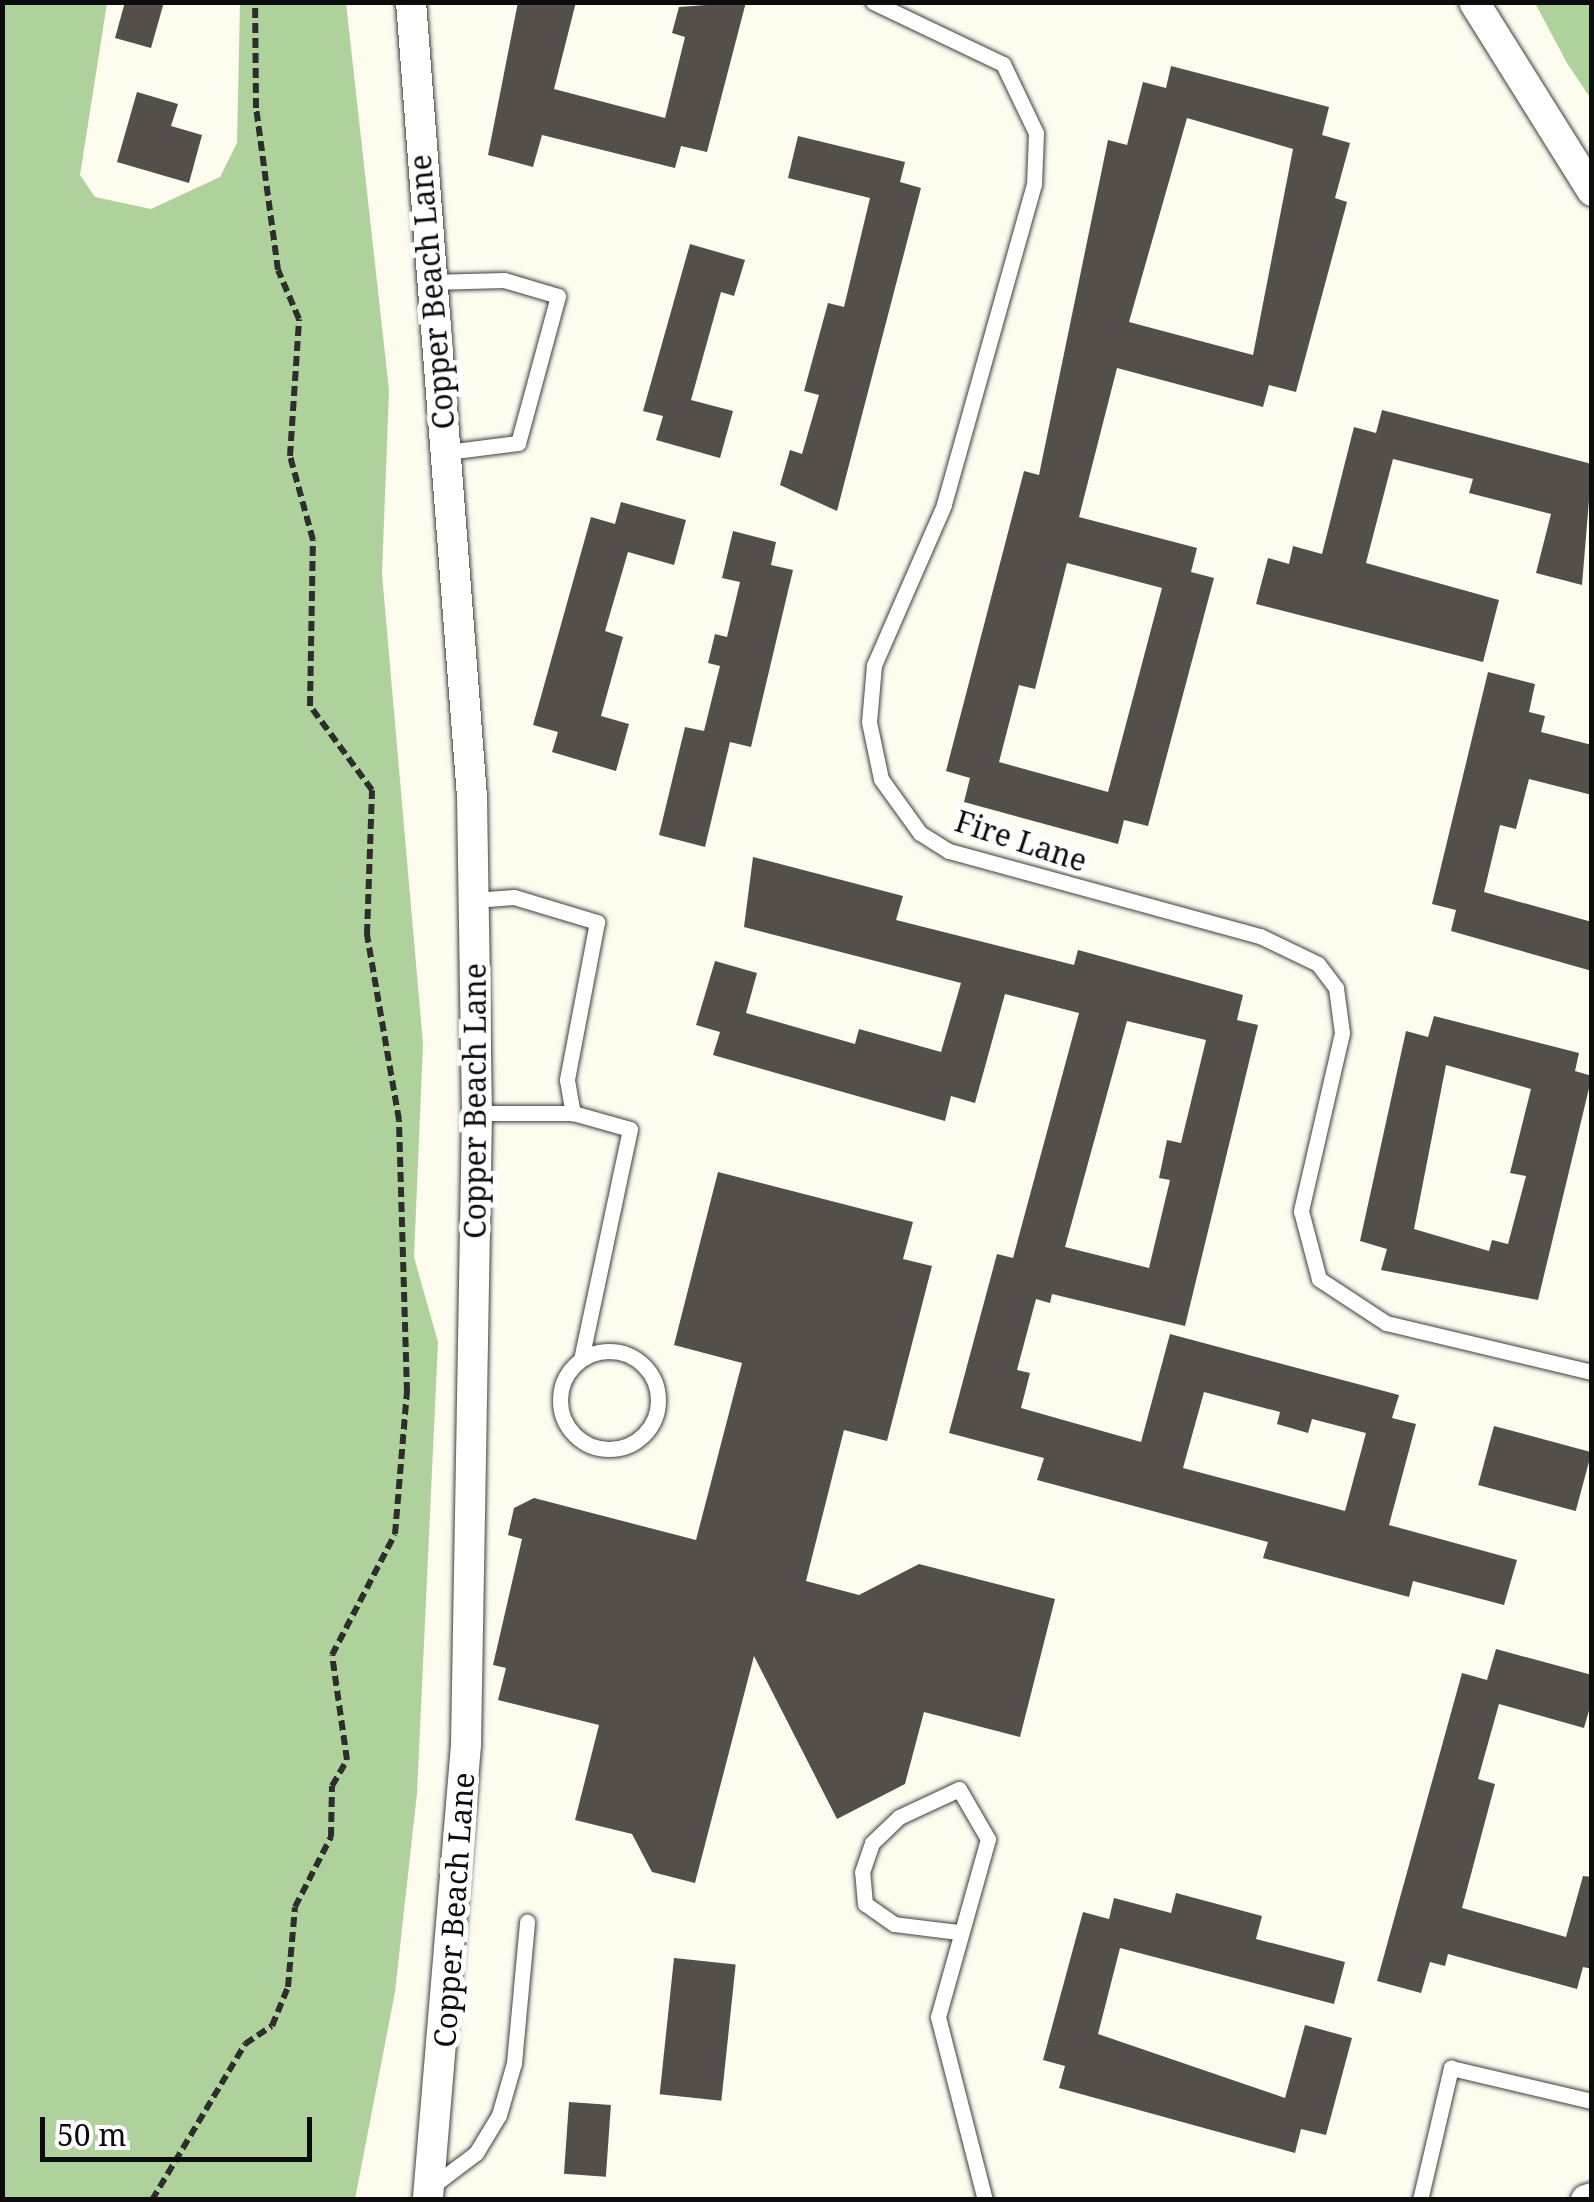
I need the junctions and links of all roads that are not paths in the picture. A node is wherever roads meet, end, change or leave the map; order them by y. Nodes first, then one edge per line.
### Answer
1 (411, 2) edge
2 (873, 2) edge
3 (1474, 2) edge
4 (1592, 190) edge
5 (431, 282) junction
6 (447, 452) junction
7 (474, 900) junction
8 (477, 1113) junction
9 (573, 1113) junction
10 (581, 1359) junction
11 (1592, 1372) edge
12 (527, 1922) dead end
13 (958, 1932) junction
14 (1592, 2100) edge
15 (429, 2193) edge
16 (985, 2200) edge
17 (1420, 2200) edge

1 - 5 street, Copper Beach Lane
2 - 11 lane, Fire Lane
3 - 4 street
5 - 6 street, Copper Beach Lane
5 - 6 lane
6 - 7 street, Copper Beach Lane
7 - 8 street, Copper Beach Lane
7 - 9 lane
8 - 9 lane
8 - 15 street, Copper Beach Lane
9 - 10 lane
10 - 10 lane
12 - 15 lane
13 - 13 lane
13 - 16 lane
14 - 17 lane

